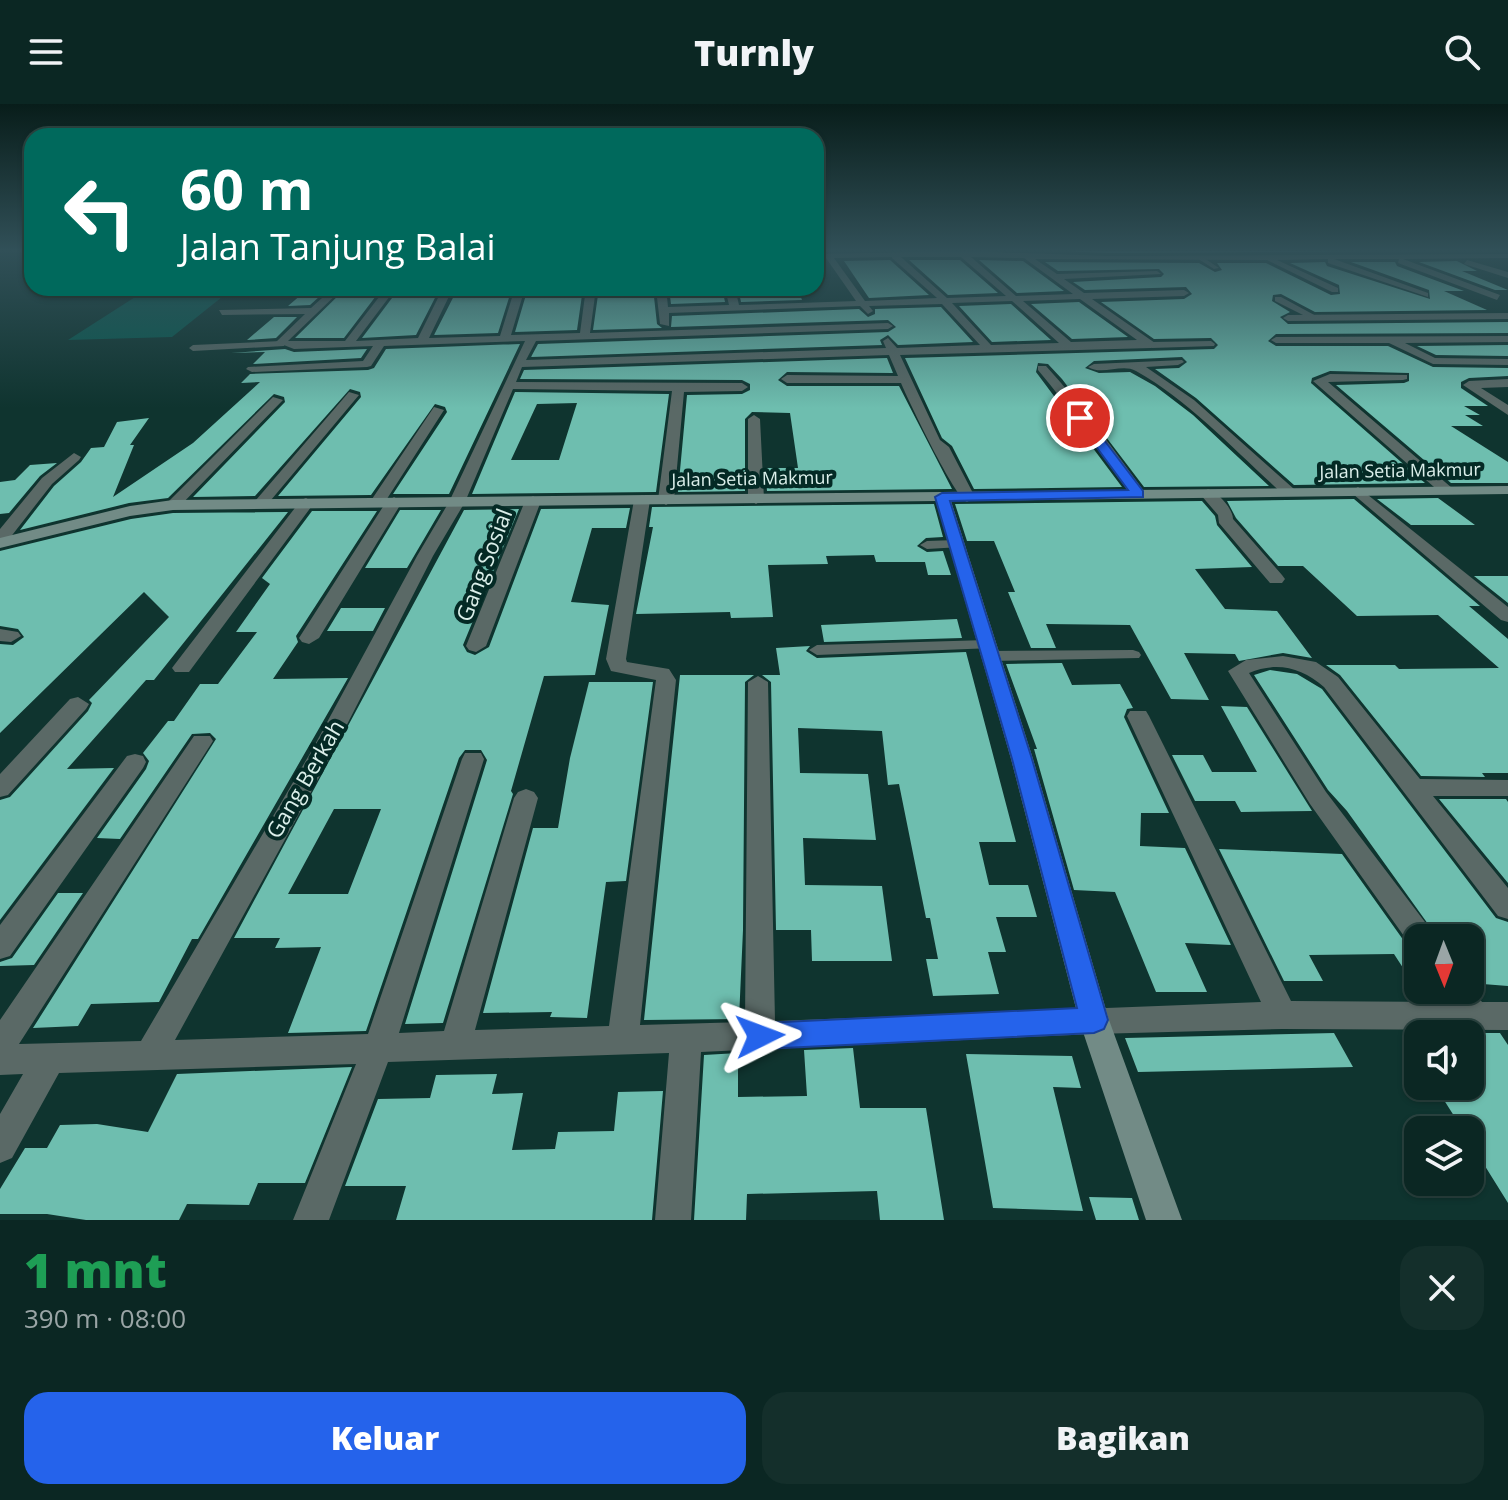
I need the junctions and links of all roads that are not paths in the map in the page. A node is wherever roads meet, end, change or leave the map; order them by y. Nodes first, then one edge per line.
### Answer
1 (321, 303) edge
2 (379, 303) edge
3 (441, 303) edge
4 (515, 303) edge
5 (589, 303) edge
6 (663, 303) edge
7 (734, 303) edge
8 (786, 303) edge
9 (867, 303) edge
10 (947, 303) edge
11 (1017, 303) edge
12 (1092, 303) edge
13 (1286, 303) edge
14 (735, 308) junction
15 (664, 310) junction
16 (312, 311) junction
17 (222, 312) dead end
18 (1344, 316) junction
19 (1508, 316) edge
20 (1314, 317) junction
21 (1288, 318) dead end
22 (883, 326) junction
23 (665, 332) junction
24 (585, 335) junction
25 (533, 337) junction
26 (505, 338) junction
27 (1388, 339) junction
28 (1508, 339) edge
29 (1276, 340) dead end
30 (422, 341) junction
31 (380, 343) junction
32 (281, 344) junction
33 (348, 344) junction
34 (1211, 344) dead end
35 (1068, 345) junction
36 (1153, 346) junction
37 (193, 348) dead end
38 (988, 348) junction
39 (908, 351) junction
40 (895, 352) junction
41 (665, 359) junction
42 (1178, 362) dead end
43 (1508, 362) edge
44 (913, 363) dead end
45 (518, 364) junction
46 (1137, 366) junction
47 (1094, 367) dead end
48 (1042, 368) dead end
49 (252, 369) dead end
50 (1403, 377) dead end
51 (787, 379) dead end
52 (907, 380) junction
53 (1508, 383) edge
54 (510, 385) junction
55 (742, 387) dead end
56 (678, 388) junction
57 (353, 395) dead end
58 (277, 400) dead end
59 (438, 410) dead end
60 (1508, 411) edge
61 (754, 419) dead end
62 (74, 457) dead end
63 (1508, 490) edge
64 (1358, 491) junction
65 (1447, 491) junction
66 (1289, 492) junction
67 (1138, 494) junction
68 (1208, 494) junction
69 (955, 497) junction
70 (756, 499) junction
71 (642, 500) junction
72 (666, 500) junction
73 (533, 501) junction
74 (386, 502) junction
75 (457, 502) junction
76 (261, 503) junction
77 (306, 503) junction
78 (173, 505) junction
79 (0, 541) edge
80 (956, 544) junction
81 (927, 545) dead end
82 (1276, 579) dead end
83 (1508, 616) edge
84 (309, 638) dead end
85 (476, 646) dead end
86 (817, 650) dead end
87 (988, 650) junction
88 (1133, 655) dead end
89 (182, 668) dead end
90 (758, 682) dead end
91 (78, 704) dead end
92 (1138, 716) dead end
93 (202, 741) dead end
94 (473, 759) dead end
95 (135, 762) dead end
96 (1415, 787) junction
97 (1508, 788) edge
98 (0, 789) edge
99 (526, 798) dead end
100 (1508, 908) edge
101 (1411, 924) edge
102 (0, 947) edge
103 (1466, 1004) edge
104 (1282, 1015) junction
105 (1508, 1016) edge
106 (1475, 1017) junction
107 (1094, 1020) junction
108 (760, 1036) junction
109 (686, 1037) junction
110 (623, 1039) junction
111 (456, 1044) junction
112 (379, 1046) junction
113 (0, 1047) edge
114 (150, 1054) junction
115 (50, 1059) junction
116 (0, 1060) edge
117 (0, 1146) edge
118 (311, 1220) edge
119 (673, 1220) edge
120 (1164, 1220) edge

1 - 16 street
2 - 33 street
3 - 30 street
4 - 26 street
5 - 24 street
6 - 15 street
7 - 14 street
8 - 14 street
9 - 22 street
10 - 38 street
11 - 35 street
12 - 36 street
13 - 20 lane
14 - 15 street
15 - 23 street
16 - 17 street
16 - 32 street
18 - 19 street
18 - 20 street
18 - 27 street
20 - 21 street
22 - 23 street
22 - 39 street
22 - 40 street
23 - 24 street
23 - 41 street
24 - 25 street
25 - 26 street
25 - 45 street, Gang Berkah
26 - 30 street
27 - 28 street
27 - 29 street
27 - 43 street
30 - 31 street
31 - 33 street
31 - 49 street
32 - 33 street
32 - 37 lane
34 - 36 lane
35 - 36 street
35 - 38 street
38 - 39 street
39 - 40 street
39 - 44 street
40 - 41 street
40 - 52 street
41 - 45 street
42 - 46 street
45 - 54 street, Gang Berkah
46 - 47 street
46 - 66 street
48 - 67 street
50 - 65 street
51 - 52 street
52 - 69 street
53 - 60 street
54 - 56 street
54 - 75 street, Gang Berkah
55 - 56 street
56 - 72 street
57 - 76 street
58 - 78 street
59 - 74 street
61 - 70 street
62 - 79 street
63 - 65 main road, Jalan Setia Makmur
64 - 65 main road, Jalan Setia Makmur
64 - 66 main road, Jalan Setia Makmur
64 - 83 street
66 - 68 main road, Jalan Setia Makmur
67 - 68 main road, Jalan Setia Makmur
67 - 69 main road, Jalan Setia Makmur
68 - 82 street
69 - 70 main road, Jalan Setia Makmur
69 - 80 main road
70 - 72 main road, Jalan Setia Makmur
71 - 72 main road, Jalan Setia Makmur
71 - 73 main road, Jalan Setia Makmur
71 - 110 street
73 - 75 main road, Jalan Setia Makmur
73 - 85 street, Gang Sosial
74 - 75 main road, Jalan Setia Makmur
74 - 77 main road, Jalan Setia Makmur
74 - 84 street
75 - 114 street, Gang Berkah
76 - 77 main road, Jalan Setia Makmur
76 - 78 main road, Jalan Setia Makmur
77 - 89 street
78 - 79 main road, Jalan Setia Makmur
80 - 81 lane
80 - 87 main road
86 - 87 lane
87 - 88 lane
87 - 107 main road
90 - 108 street
91 - 98 street
92 - 104 street
93 - 113 street
94 - 112 street
95 - 102 street
96 - 97 street
96 - 100 street
96 - 101 street
99 - 111 street
103 - 106 street
104 - 106 street
104 - 107 street
105 - 106 street
107 - 108 street
107 - 120 main road
108 - 109 street
109 - 110 street
109 - 119 street
110 - 111 street
111 - 112 street
112 - 114 street
112 - 118 street
114 - 115 street
115 - 116 street
115 - 117 street

